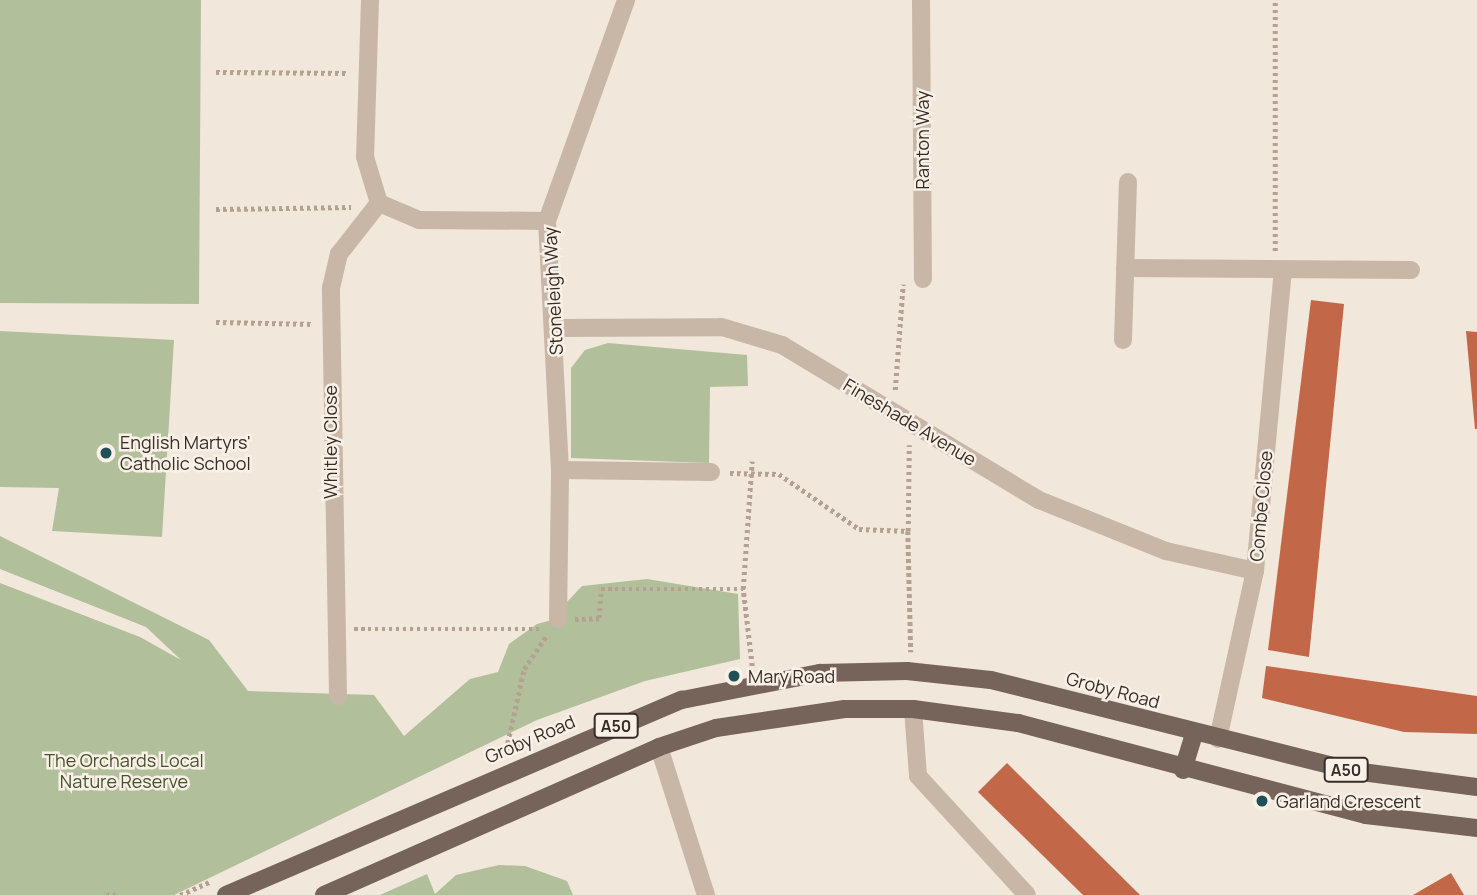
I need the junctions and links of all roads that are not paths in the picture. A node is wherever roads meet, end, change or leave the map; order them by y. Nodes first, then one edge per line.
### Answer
1 (370, 0) edge
2 (626, 0) edge
3 (921, 0) edge
4 (1128, 182) dead end
5 (378, 205) junction
6 (547, 221) junction
7 (1125, 268) junction
8 (1279, 269) junction
9 (1411, 270) dead end
10 (923, 279) road end
11 (555, 328) junction
12 (1123, 340) dead end
13 (560, 470) junction
14 (711, 472) road end
15 (1255, 571) junction
16 (558, 619) road end
17 (338, 696) dead end
18 (913, 709) junction
19 (1194, 734) junction
20 (1218, 739) junction
21 (659, 747) junction
22 (1183, 770) junction
23 (1477, 787) edge
24 (1477, 828) edge
25 (226, 895) edge
26 (324, 895) edge
27 (706, 895) edge
28 (1027, 895) edge

1 - 5 street
2 - 6 street, Stoneleigh Way
3 - 10 street, Ranton Way
4 - 7 street
5 - 6 street
5 - 17 street, Whitley Close
6 - 11 street, Stoneleigh Way
7 - 8 street
7 - 12 street
8 - 9 street
8 - 15 street, Combe Close
11 - 13 street, Stoneleigh Way
11 - 15 street, Fineshade Avenue
13 - 14 street
13 - 16 street, Stoneleigh Way
15 - 20 street, Combe Close
18 - 21 main road, A50
18 - 22 main road, A50
18 - 28 street
19 - 20 main road, Groby Road / A50
19 - 22 main road
19 - 25 main road, Groby Road / A50
20 - 23 main road, Groby Road / A50
21 - 26 main road, A50
21 - 27 street
22 - 24 main road, A50

